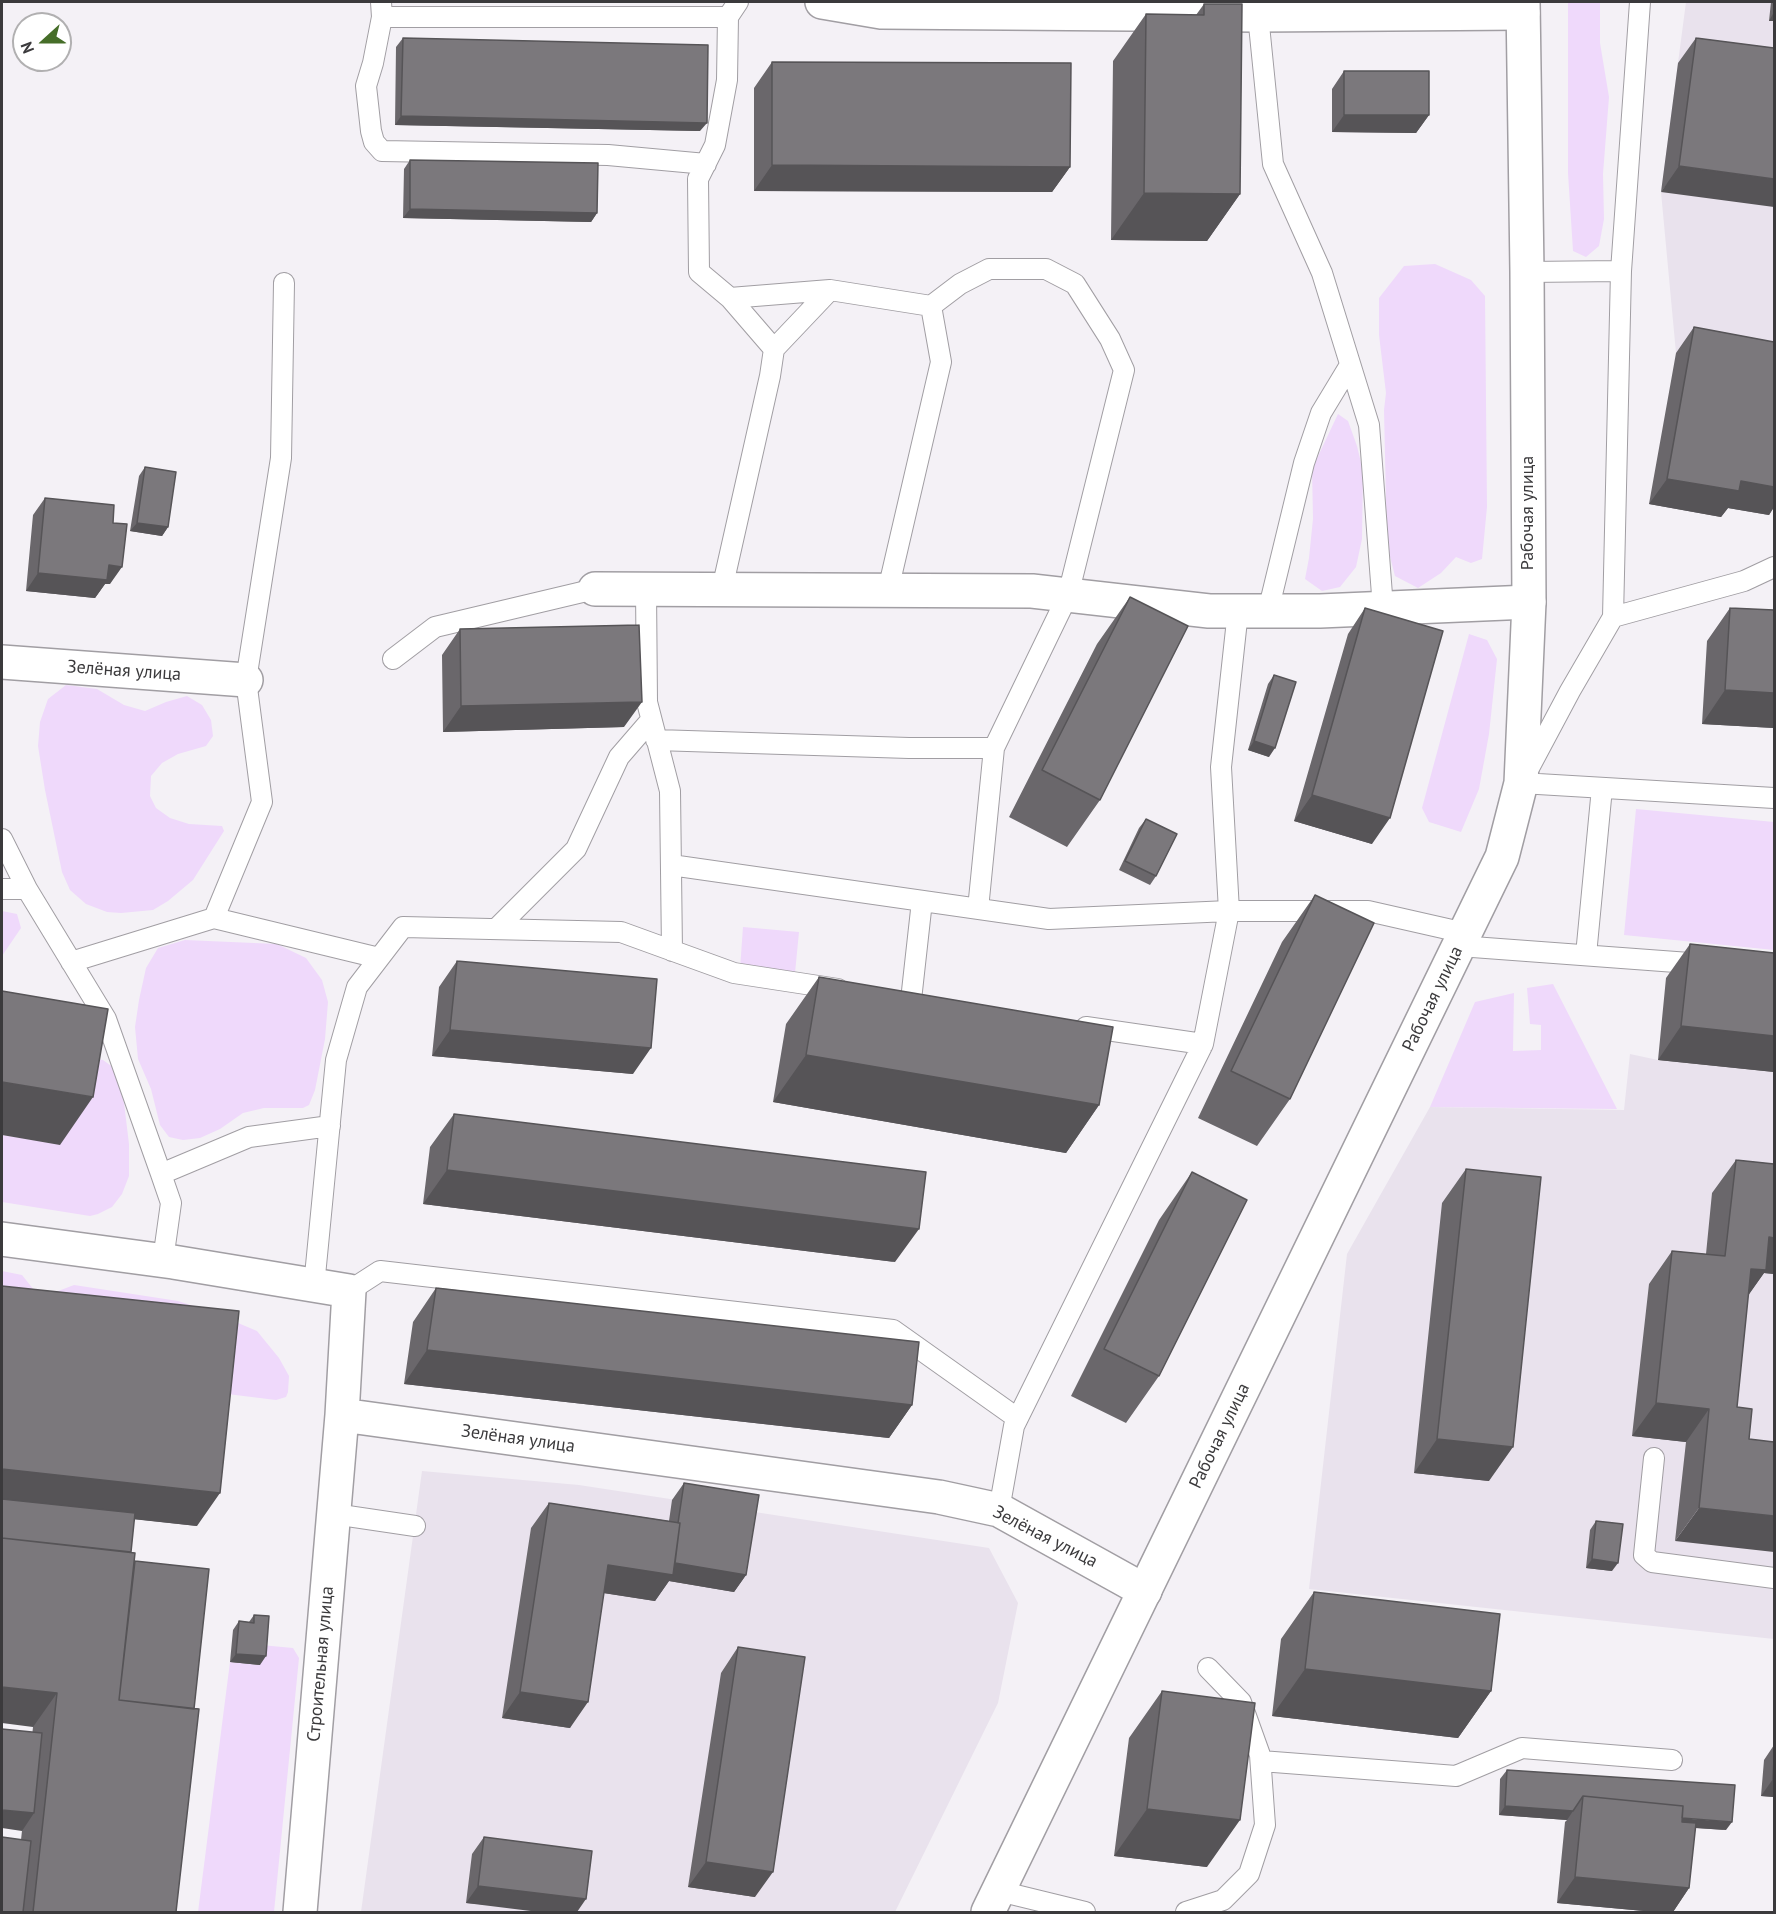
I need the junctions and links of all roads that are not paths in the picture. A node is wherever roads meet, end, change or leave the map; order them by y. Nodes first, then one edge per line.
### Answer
1 (822, 2) edge
2 (1640, 2) edge
3 (1411, 7) edge
4 (1523, 7) edge
5 (1197, 8) edge
6 (382, 9) edge
7 (733, 9) edge
8 (1258, 15) junction
9 (706, 164) junction
10 (1621, 271) junction
11 (1527, 272) junction
12 (284, 283) dead end
13 (830, 290) junction
14 (730, 298) junction
15 (931, 306) junction
16 (774, 349) junction
17 (1350, 365) junction
18 (1774, 567) edge
19 (595, 589) joint
20 (646, 589) junction
21 (722, 590) junction
22 (888, 590) junction
23 (1068, 595) junction
24 (1529, 602) junction
25 (1383, 608) junction
26 (1253, 611) junction
27 (1613, 617) junction
28 (393, 658) dead end
29 (2, 662) edge
30 (246, 680) junction
31 (651, 720) junction
32 (656, 740) junction
33 (994, 748) junction
34 (1521, 783) junction
35 (1602, 788) junction
36 (1774, 798) edge
37 (2, 839) edge
38 (671, 866) junction
39 (2, 889) edge
40 (27, 889) junction
41 (922, 901) junction
42 (978, 909) junction
43 (1229, 911) junction
44 (214, 918) junction
45 (496, 929) junction
46 (1462, 940) junction
47 (672, 951) junction
48 (1586, 955) junction
49 (380, 958) junction
50 (71, 962) junction
51 (1716, 965) edge
52 (852, 991) edge
53 (887, 997) edge
54 (911, 1000) junction
55 (934, 1004) edge
56 (60, 1012) edge
57 (106, 1019) junction
58 (1063, 1023) edge
59 (1203, 1044) junction
60 (330, 1126) junction
61 (161, 1174) junction
62 (2, 1239) edge
63 (163, 1260) junction
64 (314, 1286) junction
65 (349, 1292) junction
66 (342, 1415) junction
67 (1017, 1419) junction
68 (1654, 1458) dead end
69 (999, 1510) junction
70 (334, 1514) junction
71 (415, 1526) dead end
72 (1774, 1578) edge
73 (1145, 1591) junction
74 (1208, 1668) dead end
75 (1672, 1760) dead end
76 (1261, 1761) junction
77 (993, 1902) edge
78 (300, 1912) edge
79 (1085, 1912) edge
80 (1186, 1912) edge

1 - 5 street
2 - 10 lane
3 - 4 street
3 - 8 street
4 - 11 street, Рабочая улица
5 - 8 street
6 - 7 lane
6 - 9 lane
7 - 9 lane
8 - 17 lane
9 - 14 lane
10 - 11 lane
10 - 27 lane
11 - 24 street, Рабочая улица
12 - 30 lane
13 - 14 lane
13 - 15 lane
13 - 16 lane
14 - 16 lane
15 - 22 lane
15 - 23 lane
16 - 21 lane
17 - 25 lane
17 - 26 lane
18 - 27 lane
19 - 20 street
19 - 28 lane
20 - 21 street
20 - 31 lane
21 - 22 street
22 - 23 street
23 - 26 street
23 - 33 lane
24 - 25 street
24 - 34 street, Рабочая улица
25 - 26 street
26 - 43 lane
27 - 34 lane
29 - 30 street, Зелёная улица
30 - 44 lane
31 - 32 lane
31 - 45 lane
32 - 33 lane
32 - 38 lane
33 - 42 lane
34 - 35 lane
34 - 46 street, Рабочая улица
35 - 36 lane
35 - 48 lane
37 - 40 lane
38 - 41 lane
38 - 47 lane
39 - 40 lane
40 - 50 lane
41 - 42 lane
41 - 54 lane
42 - 43 lane
43 - 46 lane
43 - 59 lane
44 - 49 lane
44 - 50 lane
45 - 47 lane
45 - 49 lane
46 - 48 lane
46 - 73 street, Рабочая улица
47 - 52 lane
48 - 51 lane
49 - 60 lane
50 - 57 lane
53 - 54 lane
54 - 55 lane
56 - 57 lane
57 - 61 lane
58 - 59 lane
59 - 67 lane
60 - 61 lane
60 - 64 lane
61 - 63 lane
62 - 63 street
63 - 64 street
64 - 65 street
65 - 66 street
65 - 67 lane
66 - 69 street, Зелёная улица
66 - 70 street, Строительная улица
67 - 69 lane
68 - 72 lane
69 - 73 street, Зелёная улица
70 - 71 lane
70 - 78 street, Строительная улица
73 - 77 street, Рабочая улица
74 - 76 lane
75 - 76 lane
76 - 80 lane
77 - 79 lane

